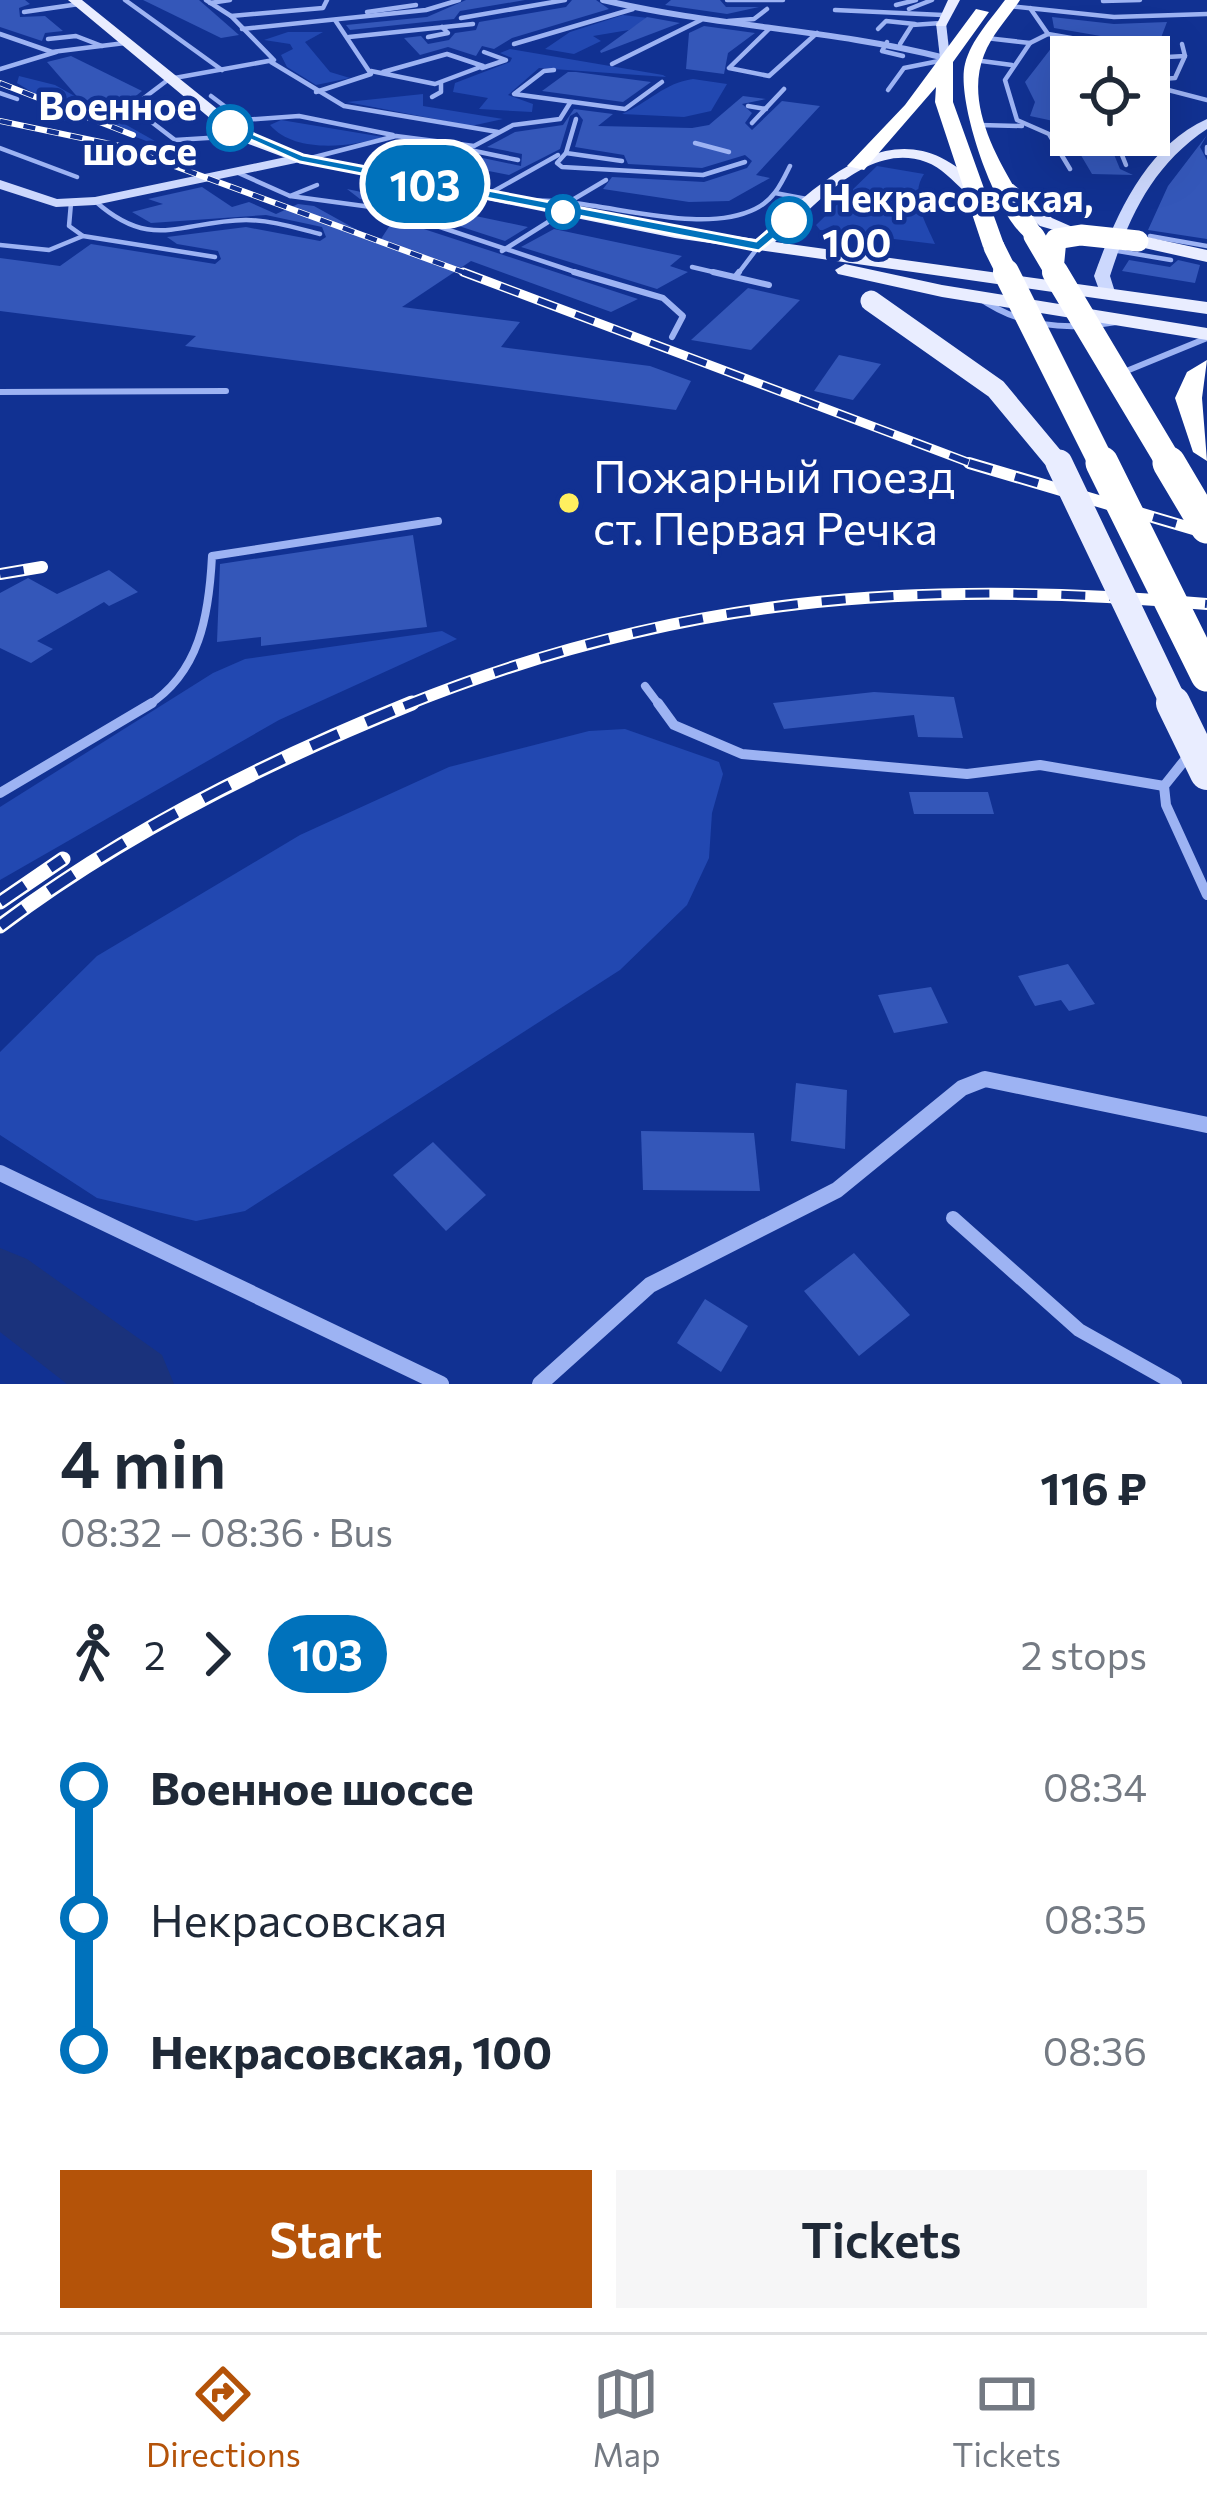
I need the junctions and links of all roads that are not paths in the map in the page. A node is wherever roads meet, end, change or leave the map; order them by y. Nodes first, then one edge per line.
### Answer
1 (125, 0) edge
2 (230, 0) edge
3 (327, 0) edge
4 (459, 0) edge
5 (565, 0) edge
6 (603, 0) edge
7 (727, 0) edge
8 (783, 0) edge
9 (916, 0) edge
10 (932, 0) edge
11 (990, 0) edge
12 (1064, 0) edge
13 (1104, 0) edge
14 (1140, 0) edge
15 (450, 1) edge
16 (81, 2) edge
17 (208, 2) edge
18 (1011, 3) edge
19 (896, 5) dead end
20 (1030, 8) junction
21 (633, 9) junction
22 (767, 9) dead end
23 (836, 10) dead end
24 (945, 10) edge
25 (861, 11) junction
26 (1060, 11) junction
27 (24, 12) dead end
28 (1088, 14) junction
29 (1207, 14) edge
30 (231, 16) junction
31 (461, 18) dead end
32 (335, 20) junction
33 (700, 20) junction
34 (1121, 21) dead end
35 (473, 23) dead end
36 (723, 23) junction
37 (915, 24) junction
38 (442, 27) junction
39 (770, 28) junction
40 (242, 29) junction
41 (878, 29) dead end
42 (817, 33) junction
43 (0, 34) edge
44 (1048, 34) junction
45 (1060, 36) edge
46 (349, 37) junction
47 (428, 37) dead end
48 (48, 39) dead end
49 (887, 42) junction
50 (125, 43) junction
51 (1030, 43) junction
52 (514, 44) dead end
53 (901, 44) junction
54 (1183, 44) dead end
55 (102, 46) junction
56 (980, 50) junction
57 (56, 52) junction
58 (484, 52) dead end
59 (248, 56) dead end
60 (903, 56) dead end
61 (1185, 56) junction
62 (1170, 57) edge
63 (944, 59) junction
64 (271, 62) junction
65 (612, 64) dead end
66 (1012, 64) junction
67 (257, 65) junction
68 (482, 68) junction
69 (0, 69) edge
70 (222, 70) junction
71 (554, 70) dead end
72 (371, 71) junction
73 (383, 72) junction
74 (1170, 79) edge
75 (170, 80) junction
76 (662, 82) dead end
77 (441, 83) junction
78 (784, 89) dead end
79 (1170, 89) edge
80 (888, 90) dead end
81 (316, 92) junction
82 (0, 93) edge
83 (432, 98) dead end
84 (17, 99) dead end
85 (1207, 100) edge
86 (570, 103) junction
87 (213, 105) junction
88 (748, 106) dead end
89 (766, 109) junction
90 (576, 119) dead end
91 (752, 123) dead end
92 (1207, 123) edge
93 (980, 125) junction
94 (1050, 125) edge
95 (1026, 126) junction
96 (498, 132) junction
97 (241, 136) junction
98 (397, 136) junction
99 (694, 143) dead end
100 (0, 148) edge
101 (460, 148) junction
102 (567, 151) junction
103 (729, 152) dead end
104 (1122, 156) edge
105 (303, 159) junction
106 (518, 160) dead end
107 (622, 161) dead end
108 (745, 162) dead end
109 (1126, 165) dead end
110 (790, 166) dead end
111 (857, 166) junction
112 (1070, 169) dead end
113 (234, 172) junction
114 (77, 177) dead end
115 (606, 180) dead end
116 (0, 184) edge
117 (316, 184) dead end
118 (970, 187) junction
119 (1007, 188) junction
120 (775, 194) junction
121 (290, 196) junction
122 (485, 196) junction
123 (812, 200) junction
124 (95, 201) junction
125 (71, 203) junction
126 (569, 206) junction
127 (694, 219) junction
128 (675, 233) junction
129 (320, 234) dead end
130 (83, 236) junction
131 (1144, 239) junction
132 (772, 241) junction
133 (0, 245) edge
134 (1207, 246) edge
135 (1111, 250) junction
136 (502, 251) junction
137 (1207, 256) edge
138 (215, 257) dead end
139 (1172, 260) dead end
140 (692, 267) dead end
141 (950, 270) junction
142 (1053, 270) junction
143 (735, 277) junction
144 (1105, 284) junction
145 (769, 285) dead end
146 (942, 291) junction
147 (978, 297) junction
148 (1207, 306) edge
149 (1093, 316) junction
150 (1121, 321) junction
151 (1207, 336) edge
152 (672, 337) dead end
153 (1206, 369) edge
154 (0, 392) edge
155 (226, 392) dead end
156 (1207, 452) edge
157 (1192, 480) dead end
158 (438, 521) dead end
159 (1207, 527) edge
160 (1207, 675) edge
161 (645, 686) dead end
162 (1207, 744) edge
163 (1207, 773) edge
164 (1164, 786) junction
165 (0, 793) edge
166 (1207, 895) edge
167 (1207, 1125) edge
168 (0, 1173) edge
169 (953, 1218) dead end
170 (441, 1384) edge
171 (540, 1384) edge
172 (1175, 1384) edge

1 - 70 lane
2 - 17 lane
3 - 30 lane
4 - 15 lane
5 - 31 lane
6 - 21 street
7 - 8 lane
9 - 19 lane
10 - 25 lane
11 - 63 highway
12 - 26 lane
13 - 14 lane
13 - 28 lane
15 - 32 lane
16 - 27 lane
16 - 50 main road
17 - 30 lane
18 - 20 lane
18 - 56 highway
20 - 26 lane
20 - 44 lane
21 - 33 street
21 - 52 lane
22 - 36 lane
23 - 25 lane
24 - 25 lane
24 - 37 lane
24 - 63 main road
26 - 28 lane
26 - 34 lane
28 - 29 lane
30 - 40 lane
32 - 40 lane
32 - 46 lane
33 - 36 street
33 - 65 lane
35 - 38 lane
36 - 39 street
37 - 41 lane
37 - 53 lane
38 - 46 lane
38 - 47 lane
39 - 42 street
39 - 42 lane
40 - 64 lane
42 - 49 street
43 - 57 lane
44 - 45 lane
44 - 51 lane
46 - 72 lane
48 - 55 lane
49 - 53 street
49 - 60 lane
50 - 55 lane
50 - 75 main road
51 - 56 lane
51 - 66 lane
53 - 63 street
54 - 61 lane
55 - 57 lane
56 - 66 lane
56 - 93 highway
57 - 69 lane
58 - 68 lane
59 - 67 lane
61 - 62 lane
61 - 74 lane
63 - 80 lane
63 - 111 highway
63 - 118 highway
64 - 67 lane
64 - 81 lane
66 - 95 lane
67 - 70 lane
68 - 73 lane
68 - 77 lane
70 - 75 lane
71 - 86 lane
72 - 73 lane
72 - 81 lane
73 - 77 lane
75 - 87 main road
75 - 97 lane
76 - 86 lane
77 - 83 lane
78 - 89 lane
79 - 85 lane
81 - 96 lane
82 - 84 lane
86 - 96 lane
87 - 97 main road
87 - 98 lane
88 - 89 lane
89 - 91 lane
90 - 102 lane
92 - 135 main road
93 - 95 lane
93 - 119 highway
94 - 95 lane
95 - 112 lane
96 - 101 lane
97 - 105 main road
98 - 101 lane
98 - 105 lane
99 - 103 lane
100 - 114 lane
101 - 106 lane
102 - 107 lane
102 - 108 lane
102 - 122 lane
104 - 109 lane
105 - 113 main road
105 - 122 main road
110 - 120 lane
111 - 118 main road
111 - 123 main road
113 - 121 lane
113 - 124 main road
115 - 126 lane
116 - 125 main road
117 - 121 lane
118 - 160 highway, bridge
119 - 131 main road, bridge
119 - 142 highway, bridge
120 - 123 lane
120 - 127 lane
121 - 136 lane
122 - 126 main road
123 - 132 main road
124 - 125 main road
124 - 129 lane
125 - 130 lane
126 - 127 lane
126 - 128 main road
126 - 136 lane
127 - 128 lane
128 - 132 main road
130 - 133 lane
130 - 138 lane
131 - 134 lane
131 - 137 main road
131 - 142 highway, bridge
132 - 141 main road
132 - 143 lane
132 - 144 main road
132 - 146 main road
132 - 163 main road, bridge
135 - 139 lane
135 - 144 main road
136 - 152 lane
140 - 143 lane
141 - 144 main road
141 - 146 main road
142 - 159 highway, bridge
143 - 145 lane
144 - 148 main road
144 - 149 main road
146 - 147 main road
147 - 149 main road
147 - 150 lane
149 - 150 main road
150 - 151 main road
151 - 157 lane
153 - 156 highway
154 - 155 lane
158 - 165 lane
161 - 164 lane
162 - 164 lane
164 - 166 lane
167 - 171 street
168 - 170 street
169 - 172 lane

